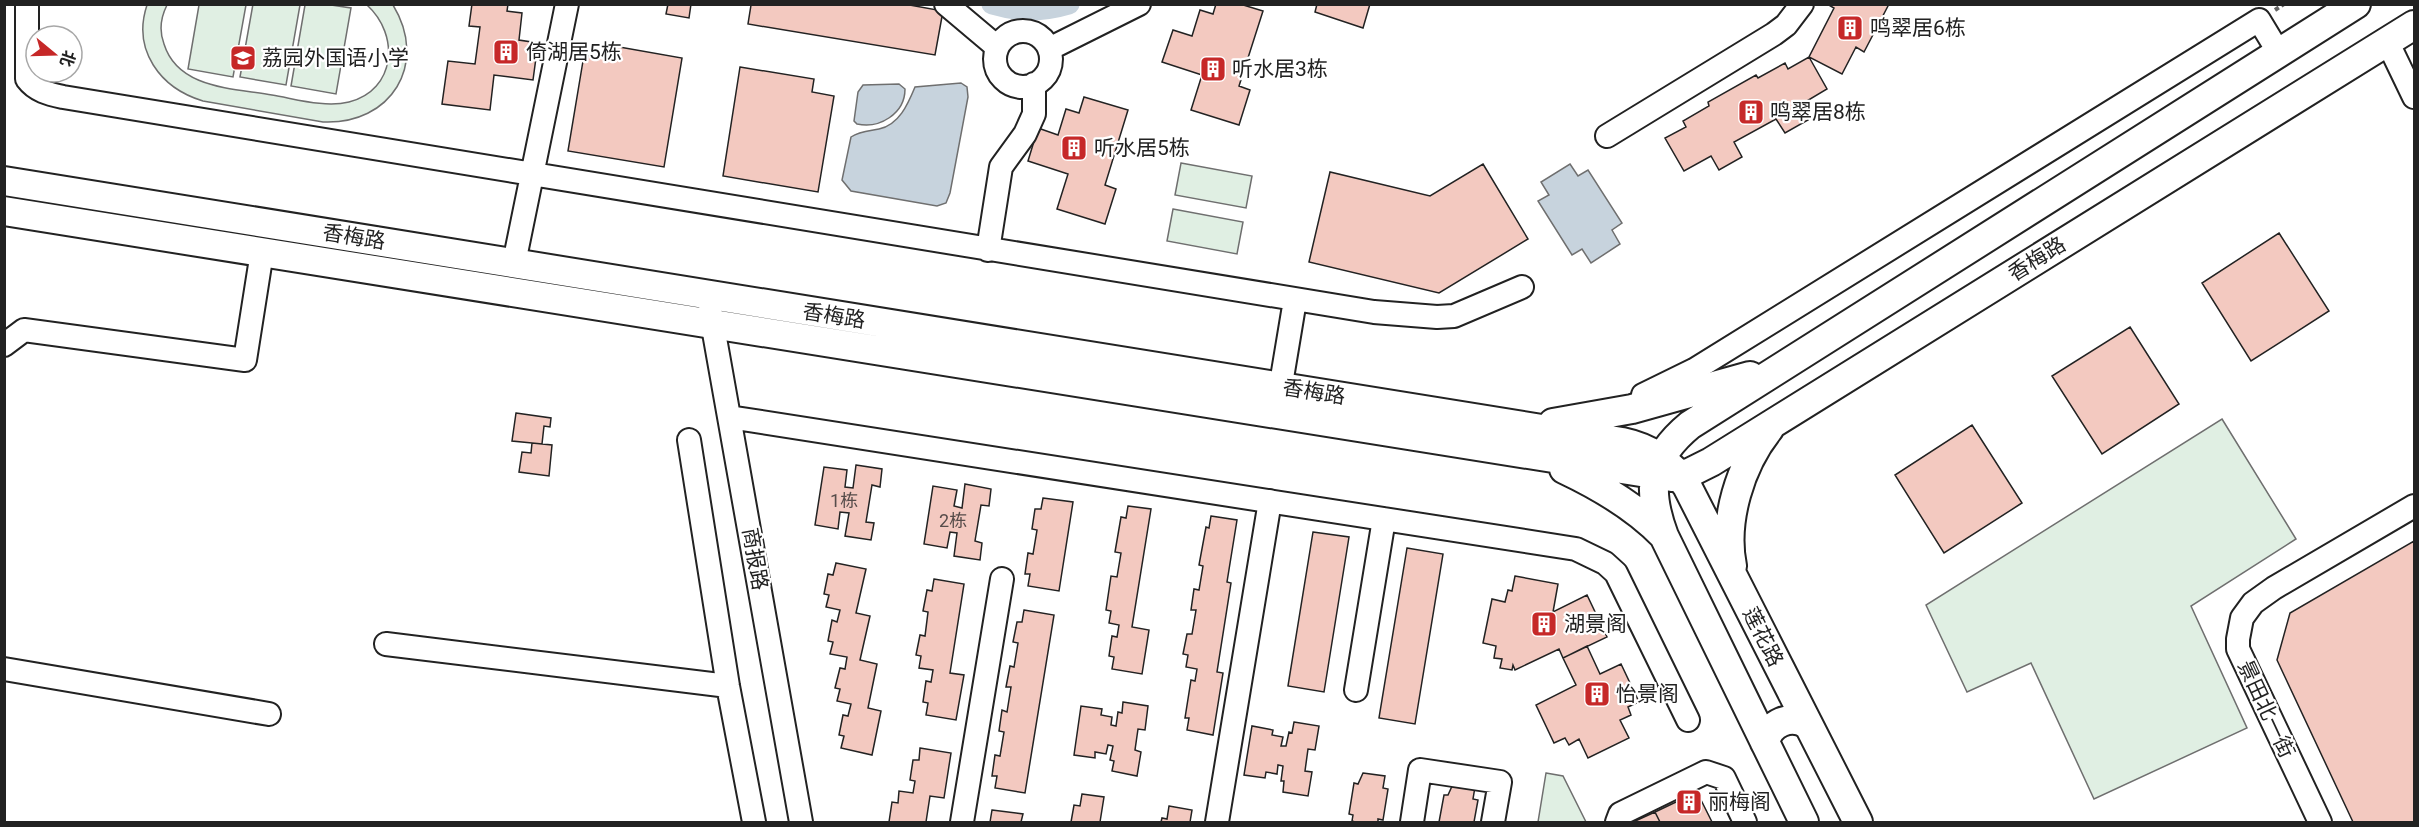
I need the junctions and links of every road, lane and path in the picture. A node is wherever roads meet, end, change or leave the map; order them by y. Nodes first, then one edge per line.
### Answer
1 (27, 4) edge
2 (567, 4) edge
3 (946, 4) edge
4 (1139, 4) edge
5 (1802, 4) edge
6 (2356, 4) edge
7 (2415, 25) edge
8 (2387, 41) junction
9 (998, 47) junction
10 (1049, 48) junction
11 (2279, 53) junction
12 (1034, 84) junction
13 (2415, 97) edge
14 (1607, 136) dead end
15 (531, 173) junction
16 (6, 181) edge
17 (4, 211) edge
18 (988, 250) junction
19 (262, 252) junction
20 (514, 263) junction
21 (1522, 287) dead end
22 (707, 296) junction
23 (1295, 300) junction
24 (713, 325) junction
25 (4, 345) edge
26 (1799, 356) junction
27 (1280, 387) junction
28 (1275, 415) junction
29 (729, 417) junction
30 (1776, 422) junction
31 (1508, 424) junction
32 (1538, 424) junction
33 (689, 440) dead end
34 (1534, 456) junction
35 (1665, 469) junction
36 (1270, 501) junction
37 (2415, 506) edge
38 (1384, 519) junction
39 (1664, 536) junction
40 (1002, 579) dead end
41 (1738, 588) junction
42 (386, 644) dead end
43 (4, 669) edge
44 (728, 686) junction
45 (1356, 690) dead end
46 (269, 714) dead end
47 (1688, 720) dead end
48 (1808, 725) junction
49 (1765, 743) junction
50 (754, 822) edge
51 (801, 822) edge
52 (962, 822) edge
53 (1217, 822) edge
54 (1412, 822) edge
55 (1493, 822) edge
56 (1617, 822) edge
57 (1745, 822) edge
58 (1804, 822) edge
59 (1858, 822) edge
60 (2320, 822) edge

1 - 15 street
2 - 15 street
3 - 9 street
4 - 10 street
5 - 14 street
6 - 11 main road
7 - 8 main road, 香梅路
8 - 13 street
8 - 30 main road, 香梅路
9 - 10 street
9 - 12 street
10 - 12 street
11 - 26 main road
11 - 32 street
12 - 18 street
15 - 18 street
15 - 20 street
16 - 20 main road, 香梅路
17 - 19 main road, 香梅路
18 - 23 street
19 - 24 main road, 香梅路
19 - 25 street
20 - 22 main road, 香梅路
21 - 23 street
22 - 24 street, 商报路
22 - 27 main road, 香梅路
23 - 27 street
24 - 28 main road, 香梅路
24 - 29 street, 商报路
26 - 32 main road
26 - 35 main road
27 - 28 street
27 - 31 main road, 香梅路
28 - 34 main road, 香梅路
29 - 36 street
29 - 51 street, 商报路
30 - 35 main road, 香梅路
30 - 41 main road
31 - 32 main road
31 - 35 main road, 香梅路
33 - 44 street
34 - 35 main road, 香梅路
34 - 39 main road
35 - 39 main road
35 - 41 main road, 莲花路
36 - 38 street
36 - 53 street
37 - 60 street, 景田北一街
38 - 45 street
38 - 47 street
39 - 49 main road
40 - 52 street
41 - 48 main road, 莲花路
42 - 44 street
43 - 46 street
44 - 50 street
48 - 49 main road
48 - 59 main road, 莲花路
49 - 58 main road
54 - 55 street
56 - 57 street

